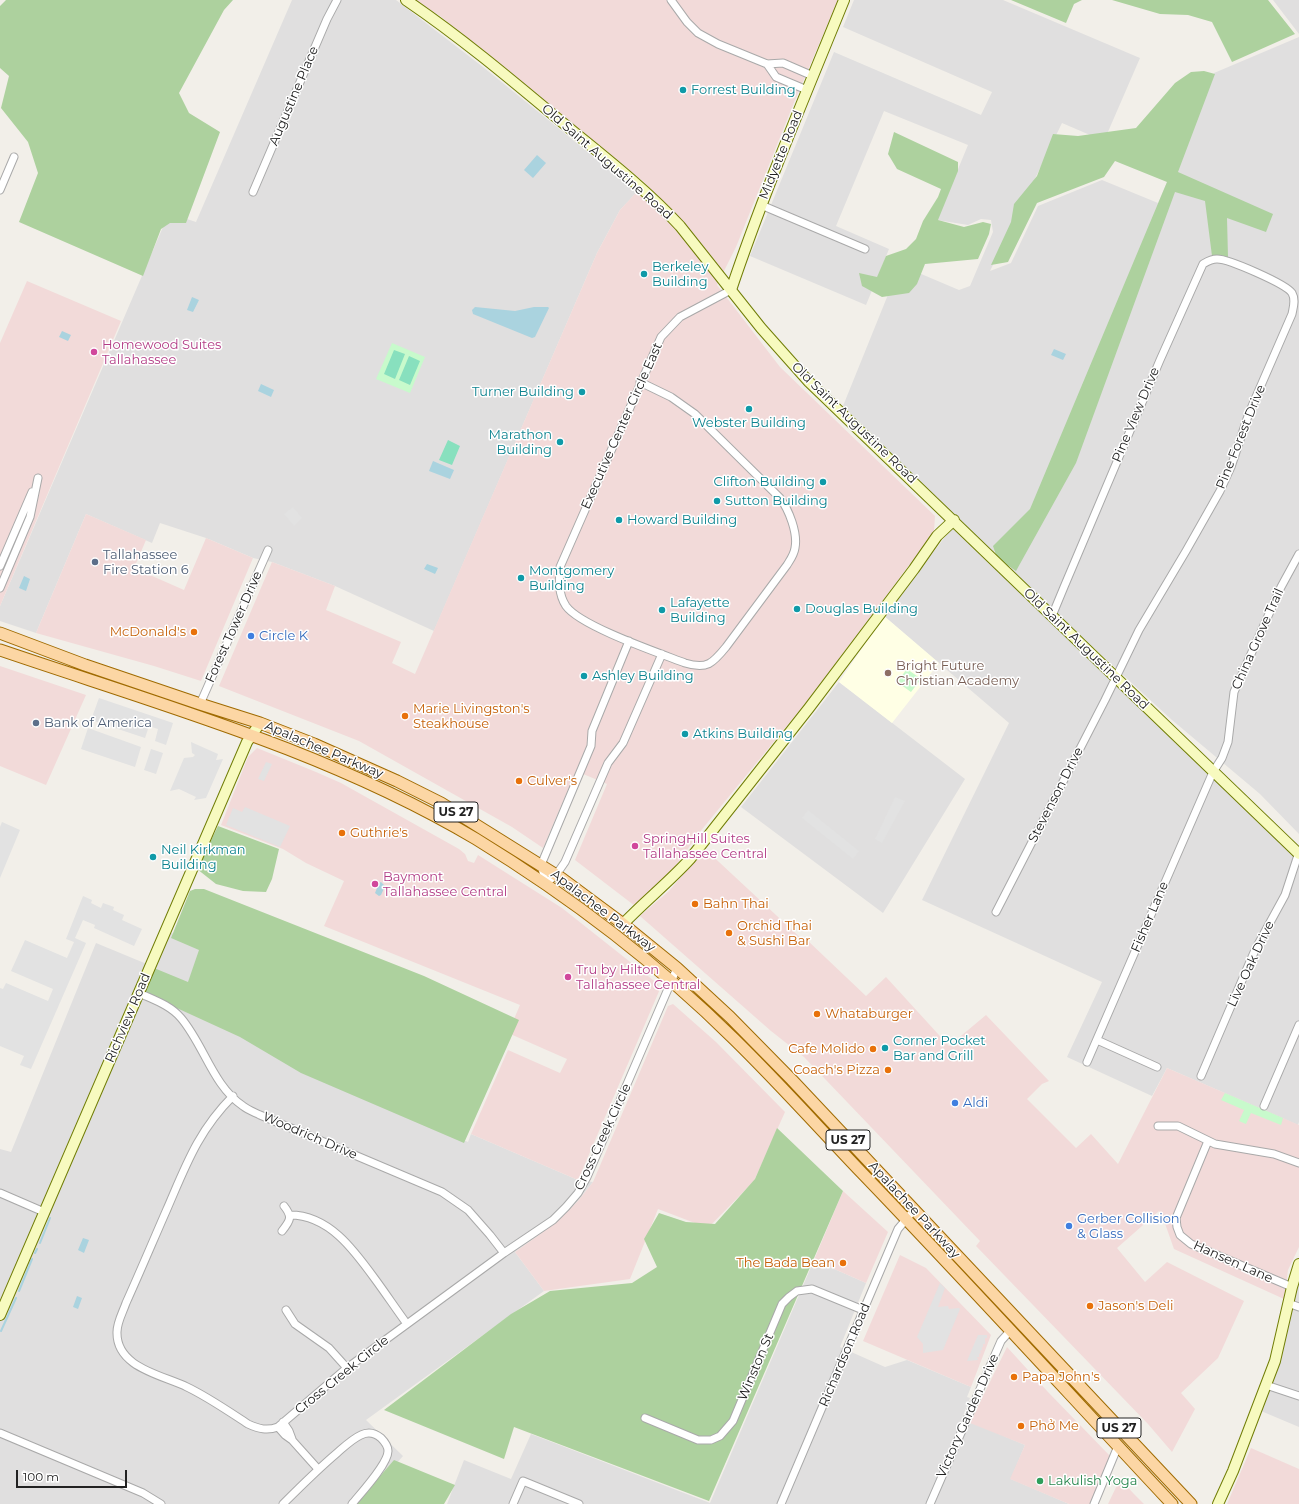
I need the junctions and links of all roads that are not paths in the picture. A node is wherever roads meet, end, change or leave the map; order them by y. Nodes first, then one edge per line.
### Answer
1 (337, 0) edge
2 (406, 0) edge
3 (671, 0) edge
4 (844, 0) edge
5 (767, 64) junction
6 (813, 76) junction
7 (807, 90) junction
8 (14, 157) dead end
9 (0, 190) edge
10 (253, 192) dead end
11 (761, 205) junction
12 (865, 249) dead end
13 (1252, 272) joint
14 (731, 290) junction
15 (640, 382) junction
16 (954, 520) junction
17 (268, 550) dead end
18 (1299, 554) edge
19 (0, 566) edge
20 (0, 588) edge
21 (1052, 616) junction
22 (0, 634) edge
23 (629, 640) junction
24 (0, 650) edge
25 (662, 654) junction
26 (85, 665) junction
27 (51, 668) junction
28 (1116, 678) junction
29 (95, 683) junction
30 (200, 704) junction
31 (260, 723) junction
32 (252, 735) junction
33 (1213, 772) junction
34 (422, 793) junction
35 (392, 794) junction
36 (1299, 853) edge
37 (541, 865) junction
38 (556, 875) junction
39 (546, 883) junction
40 (996, 912) dead end
41 (623, 924) junction
42 (677, 968) junction
43 (671, 981) junction
44 (139, 993) junction
45 (1299, 1026) edge
46 (1097, 1040) junction
47 (1087, 1062) dead end
48 (1157, 1068) dead end
49 (1201, 1076) dead end
50 (233, 1096) junction
51 (1264, 1106) dead end
52 (1158, 1126) dead end
53 (1208, 1141) junction
54 (1299, 1163) edge
55 (0, 1193) edge
56 (284, 1206) dead end
57 (914, 1210) junction
58 (44, 1212) junction
59 (290, 1215) junction
60 (906, 1219) junction
61 (282, 1231) dead end
62 (504, 1253) junction
63 (1299, 1264) edge
64 (1292, 1287) junction
65 (1288, 1303) junction
66 (1299, 1307) edge
67 (286, 1310) dead end
68 (864, 1310) junction
69 (0, 1314) edge
70 (407, 1324) junction
71 (1010, 1331) junction
72 (1029, 1333) junction
73 (348, 1368) junction
74 (1266, 1385) junction
75 (1299, 1396) edge
76 (1073, 1398) junction
77 (1094, 1402) junction
78 (1091, 1417) junction
79 (645, 1418) dead end
80 (281, 1424) junction
81 (0, 1433) edge
82 (1118, 1446) junction
83 (318, 1469) junction
84 (161, 1504) edge
85 (283, 1504) edge
86 (352, 1504) edge
87 (513, 1504) edge
88 (579, 1504) edge
89 (781, 1504) edge
90 (930, 1504) edge
91 (1094, 1504) edge
92 (1172, 1504) edge
93 (1191, 1504) edge
94 (1218, 1504) edge

1 - 10 street, Augustine Place
2 - 14 street, Old Saint Augustine Road
3 - 5 street
4 - 6 street, Midyette Road
5 - 6 street
5 - 7 street
6 - 7 street, Midyette Road
7 - 11 street, Midyette Road
8 - 9 street
11 - 12 street
11 - 14 street, Midyette Road
13 - 21 street, Pine View Drive
13 - 28 street, Pine Forest Drive
14 - 15 street, Executive Center Circle East
14 - 16 street, Old Saint Augustine Road
15 - 23 street, Executive Center Circle East
15 - 25 street
16 - 21 street, Old Saint Augustine Road
16 - 41 street
17 - 30 street, Forest Tower Drive
18 - 33 street, China Grove Trail
19 - 20 street
21 - 28 street, Old Saint Augustine Road
22 - 26 main road, Apalachee Parkway / US 27
23 - 25 street
23 - 37 street
24 - 27 main road, Apalachee Parkway / US 27
25 - 38 street
26 - 27 main road
26 - 29 main road
26 - 30 main road, Apalachee Parkway / US 27
27 - 29 main road, Apalachee Parkway / US 27
28 - 33 street, Old Saint Augustine Road
28 - 40 street, Stevenson Drive
29 - 32 main road, Apalachee Parkway / US 27
30 - 31 main road, Apalachee Parkway / US 27
31 - 32 street, Richview Road
31 - 34 main road, Apalachee Parkway / US 27
32 - 35 main road, Apalachee Parkway / US 27
32 - 44 street, Richview Road
33 - 36 street, Old Saint Augustine Road
33 - 46 street, Fisher Lane
34 - 35 main road
34 - 37 main road, Apalachee Parkway / US 27
35 - 39 main road, Apalachee Parkway / US 27
36 - 49 street, Live Oak Drive
37 - 38 main road, Apalachee Parkway / US 27
37 - 39 street
38 - 39 street
38 - 41 main road, Apalachee Parkway / US 27
39 - 43 main road, Apalachee Parkway / US 27
41 - 42 main road, Apalachee Parkway / US 27
42 - 43 street, Cross Creek Circle
42 - 57 main road, Apalachee Parkway / US 27
43 - 60 main road, Apalachee Parkway / US 27
43 - 62 street, Cross Creek Circle
44 - 50 street, Woodrich Drive
44 - 58 street, Richview Road
45 - 51 street
46 - 47 street, Fisher Lane
46 - 48 street
50 - 62 street, Woodrich Drive
50 - 80 street
52 - 53 street
53 - 54 street
53 - 64 street, Hansen Lane
55 - 58 street
56 - 59 street
57 - 60 street, Richardson Road
57 - 72 main road, Apalachee Parkway / US 27
58 - 69 street, Richview Road
59 - 61 street
59 - 70 street
60 - 68 street, Richardson Road
60 - 71 main road, Apalachee Parkway / US 27
62 - 70 street, Cross Creek Circle
63 - 64 street
64 - 65 street
65 - 66 street
65 - 74 street
67 - 73 street
68 - 79 street, Winston St
68 - 89 street, Richardson Road
70 - 73 street, Cross Creek Circle
71 - 72 main road
71 - 76 main road, Apalachee Parkway / US 27
71 - 90 street, Victory Garden Drive
72 - 77 main road, Apalachee Parkway / US 27
73 - 80 street, Cross Creek Circle
74 - 75 street
74 - 94 street
76 - 77 main road
76 - 78 main road, Apalachee Parkway / US 27
77 - 78 main road
77 - 93 main road, Apalachee Parkway / US 27
78 - 82 main road, Apalachee Parkway / US 27
80 - 83 street
81 - 84 street
82 - 91 street
82 - 92 main road, Apalachee Parkway / US 27
83 - 85 street
83 - 86 street
87 - 88 street

